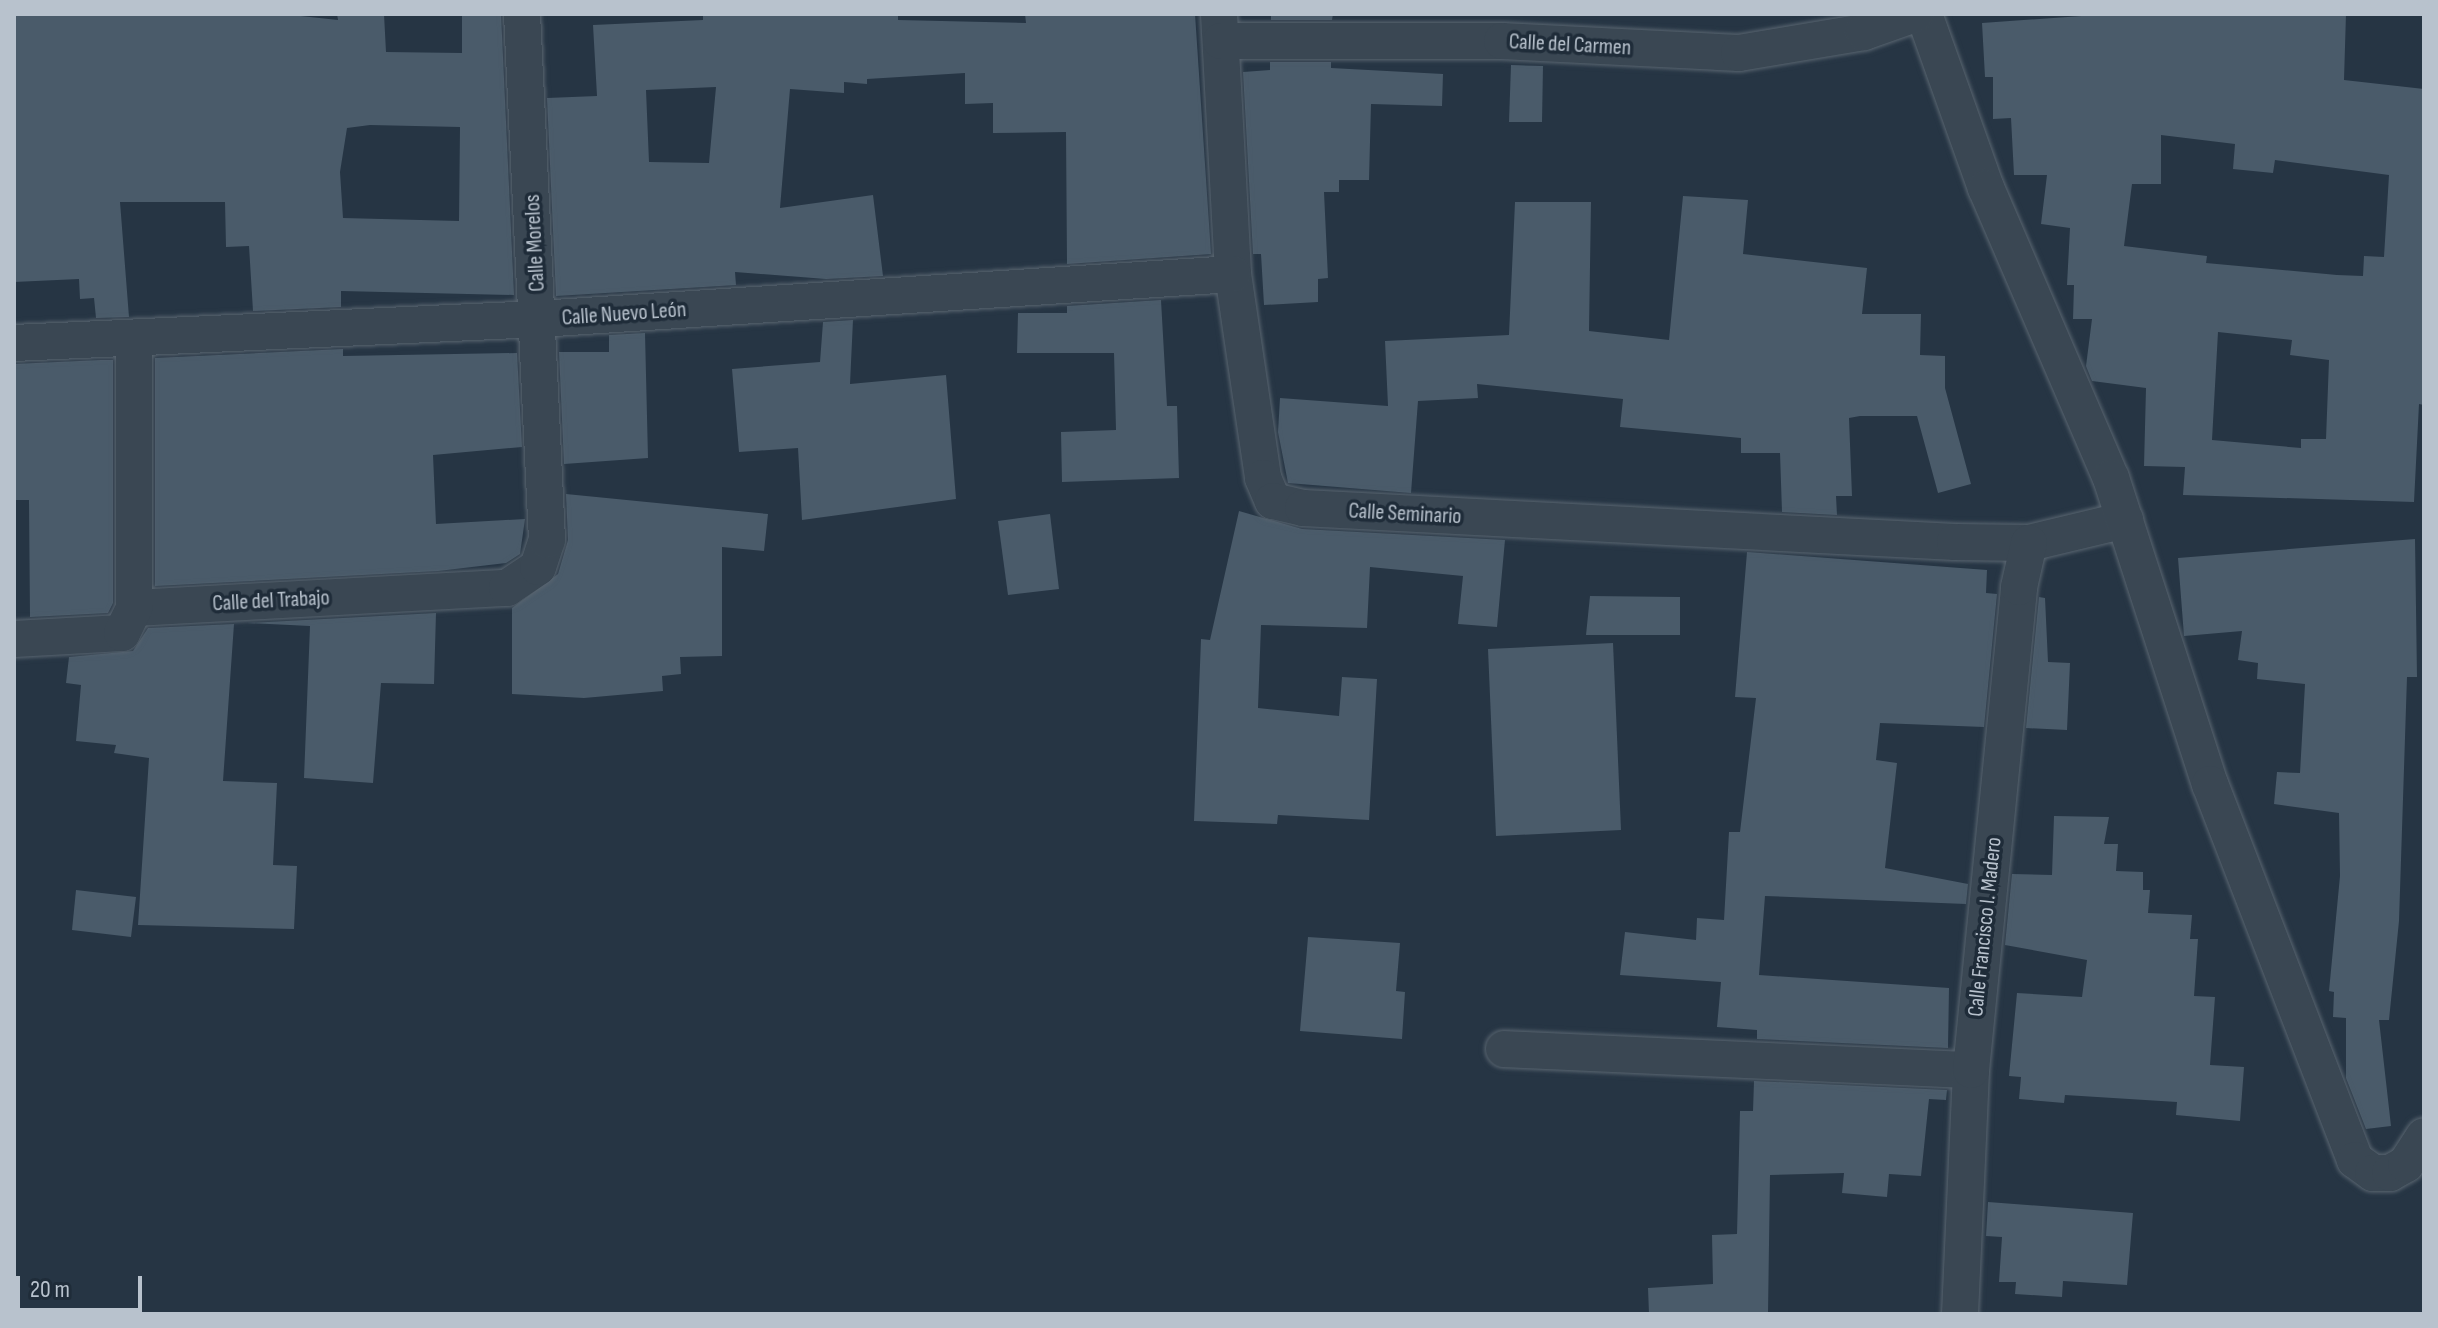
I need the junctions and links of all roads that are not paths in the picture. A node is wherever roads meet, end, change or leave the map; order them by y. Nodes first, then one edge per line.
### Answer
1 (522, 14) edge
2 (1915, 14) edge
3 (1924, 14) edge
4 (1220, 27) edge
5 (1233, 274) junction
6 (539, 319) junction
7 (134, 338) junction
8 (14, 343) edge
9 (2125, 520) junction
10 (2029, 543) junction
11 (538, 567) joint
12 (134, 608) junction
13 (14, 639) edge
14 (1504, 1049) dead end
15 (1971, 1070) junction
16 (2424, 1136) edge
17 (1960, 1314) edge

1 - 6 street, Calle Morelos
2 - 4 street, Calle del Carmen
3 - 9 street
4 - 5 street, Calle Seminario
5 - 6 street, Calle Nuevo León
5 - 10 street, Calle Seminario
6 - 7 street, Calle Nuevo León
6 - 11 street, Calle Morelos
7 - 8 street, Calle Nuevo León
7 - 12 street
9 - 10 street
9 - 16 street
10 - 15 street, Calle Francisco I. Madero
11 - 12 street, Calle del Trabajo
12 - 13 street
14 - 15 street
15 - 17 street, Calle Francisco I. Madero

